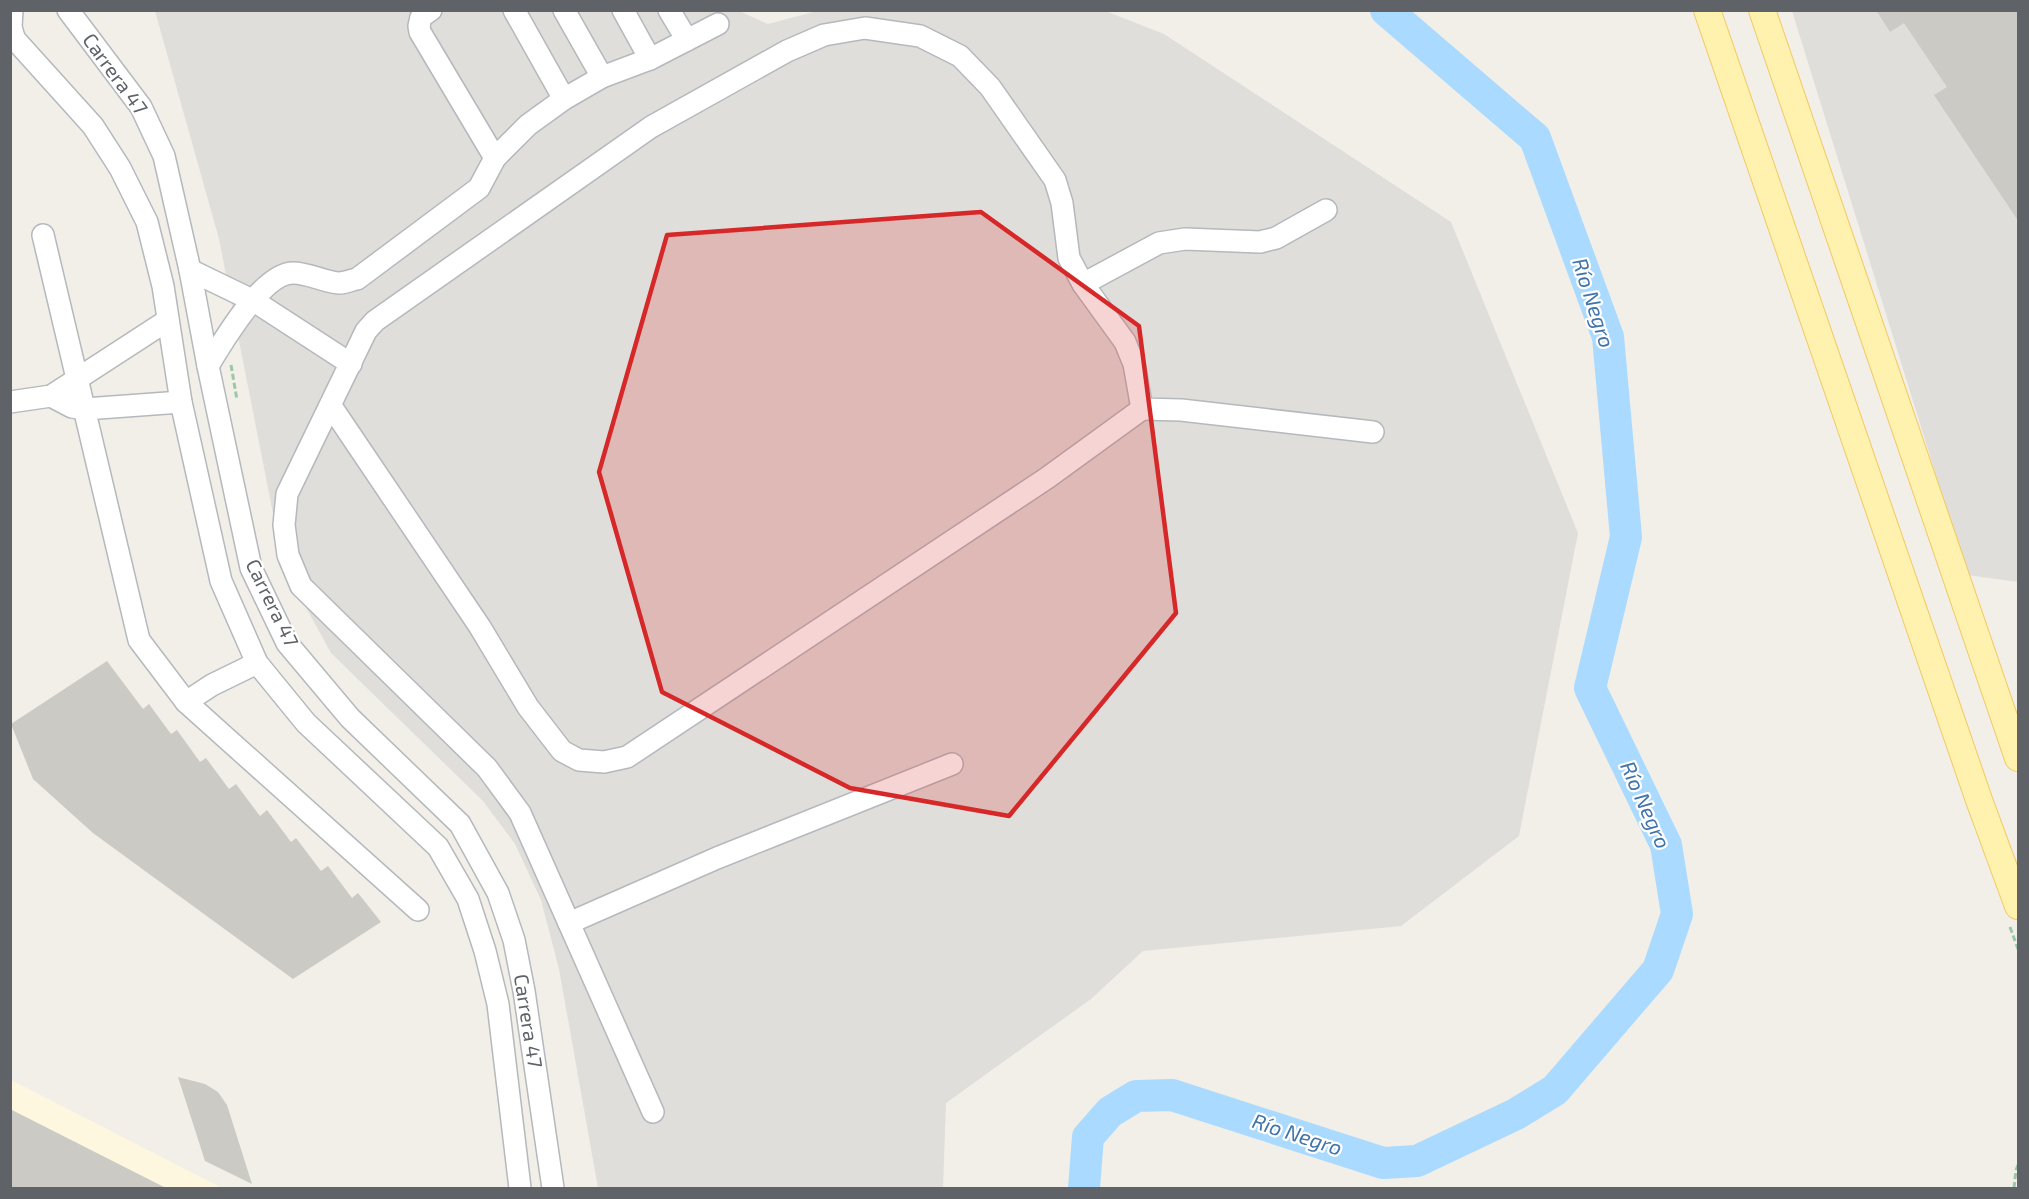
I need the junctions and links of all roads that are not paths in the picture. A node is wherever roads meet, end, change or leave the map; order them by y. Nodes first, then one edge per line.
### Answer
1 (12, 10) edge
2 (431, 10) edge
3 (514, 10) edge
4 (564, 10) edge
5 (623, 10) edge
6 (669, 10) edge
7 (1707, 10) edge
8 (1761, 10) edge
9 (68, 11) edge
10 (718, 24) dead end
11 (13, 38) edge
12 (687, 40) junction
13 (650, 59) junction
14 (602, 77) junction
15 (564, 99) junction
16 (495, 158) junction
17 (1326, 210) dead end
18 (43, 235) dead end
19 (190, 270) junction
20 (1083, 284) junction
21 (254, 301) junction
22 (168, 320) junction
23 (351, 364) junction
24 (208, 366) junction
25 (77, 378) junction
26 (51, 396) junction
27 (10, 402) edge
28 (181, 402) junction
29 (331, 406) junction
30 (85, 409) junction
31 (1142, 409) junction
32 (1373, 432) dead end
33 (257, 663) junction
34 (186, 702) junction
35 (2019, 758) edge
36 (952, 764) dead end
37 (2019, 906) edge
38 (418, 910) dead end
39 (569, 923) junction
40 (653, 1112) dead end
41 (520, 1188) edge
42 (553, 1188) edge

1 - 11 street
2 - 16 street
3 - 15 street
4 - 14 street
5 - 13 street
6 - 12 street
7 - 37 main road
8 - 35 main road
9 - 19 street, Carrera 47
10 - 12 street
11 - 22 street, Carrera 47
12 - 13 street
13 - 14 street
14 - 15 street
15 - 16 street
16 - 21 street
17 - 20 street
18 - 25 street
19 - 21 street
19 - 24 street, Carrera 47
20 - 23 street
20 - 31 street
21 - 23 street
21 - 24 street
22 - 25 street
22 - 28 street, Carrera 47
23 - 29 street
24 - 42 street, Carrera 47
25 - 26 street
25 - 30 street
26 - 27 street
26 - 30 street
28 - 30 street
28 - 33 street, Carrera 47
29 - 31 street
29 - 39 street
30 - 34 street
31 - 32 street
33 - 34 street
33 - 41 street, Carrera 47
34 - 38 street
36 - 39 street
39 - 40 street

